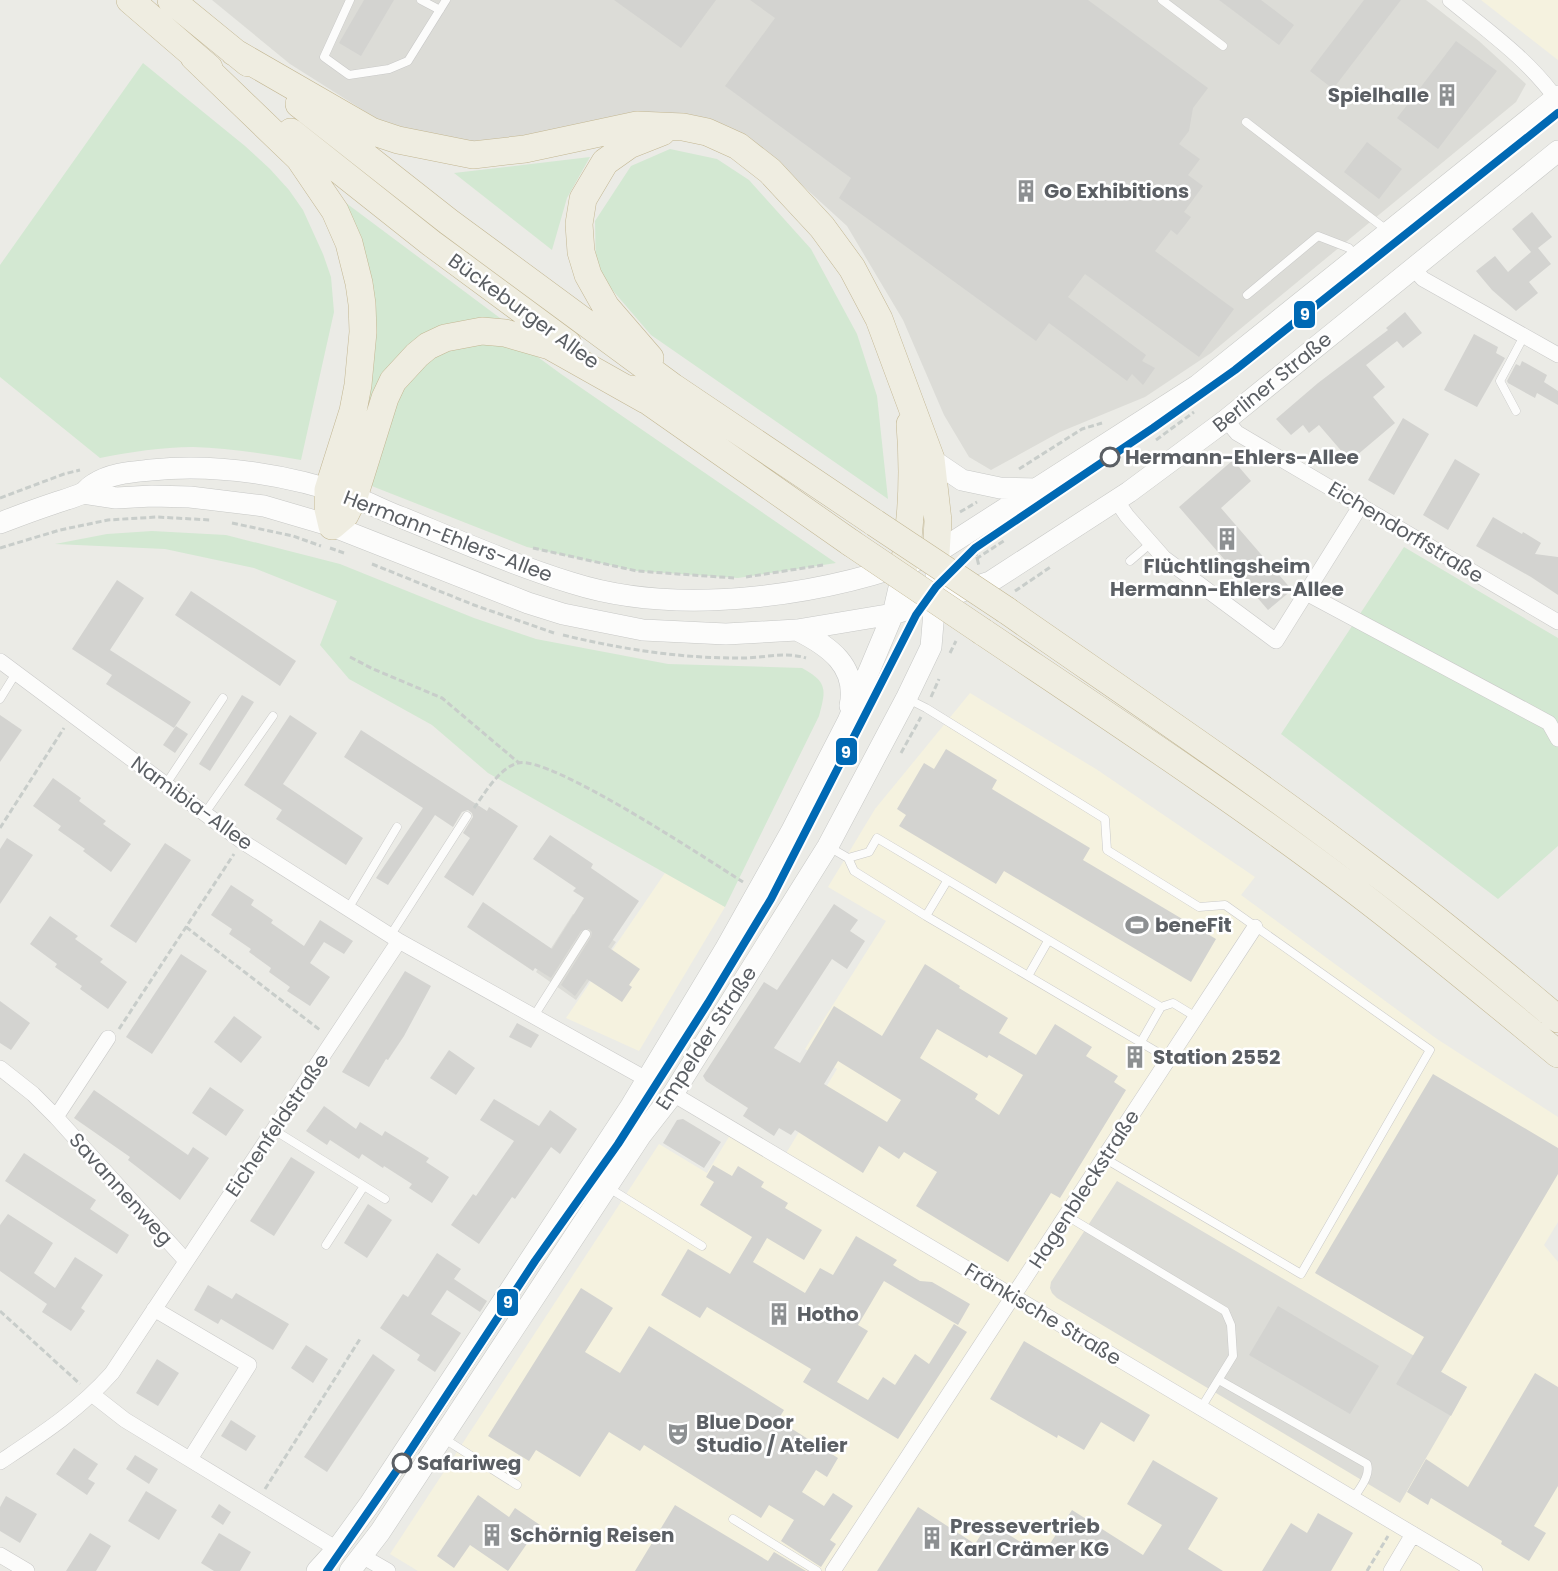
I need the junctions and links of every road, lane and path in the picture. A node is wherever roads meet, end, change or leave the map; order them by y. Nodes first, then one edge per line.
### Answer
1 (130, 0) edge
2 (171, 0) edge
3 (350, 0) edge
4 (421, 0) edge
5 (446, 0) edge
6 (1162, 0) edge
7 (1450, 0) edge
8 (440, 10) junction
9 (1223, 46) dead end
10 (234, 52) junction
11 (194, 57) junction
12 (1557, 98) edge
13 (1246, 122) dead end
14 (683, 127) junction
15 (1558, 151) edge
16 (1389, 232) junction
17 (1357, 258) junction
18 (1412, 267) junction
19 (1247, 295) dead end
20 (1524, 336) junction
21 (1558, 355) edge
22 (673, 387) junction
23 (907, 392) junction
24 (646, 400) junction
25 (1189, 403) junction
26 (1516, 411) dead end
27 (1110, 420) dead end
28 (1218, 426) junction
29 (1156, 440) dead end
30 (931, 459) junction
31 (1018, 469) dead end
32 (976, 484) junction
33 (1037, 489) junction
34 (328, 490) junction
35 (83, 493) junction
36 (354, 497) junction
37 (1116, 500) junction
38 (1361, 505) junction
39 (214, 520) dead end
40 (226, 521) dead end
41 (0, 522) edge
42 (333, 526) junction
43 (969, 533) junction
44 (909, 534) junction
45 (1005, 540) dead end
46 (1151, 543) junction
47 (0, 548) edge
48 (936, 553) junction
49 (348, 554) dead end
50 (976, 559) junction
51 (1130, 561) dead end
52 (369, 563) dead end
53 (904, 566) junction
54 (985, 584) junction
55 (1306, 593) junction
56 (935, 601) junction
57 (893, 614) junction
58 (1558, 622) edge
59 (797, 630) junction
60 (350, 657) dead end
61 (813, 660) dead end
62 (0, 661) edge
63 (16, 673) junction
64 (223, 698) dead end
65 (0, 699) edge
66 (906, 699) junction
67 (74, 715) junction
68 (273, 716) dead end
69 (848, 721) junction
70 (1558, 739) edge
71 (519, 762) junction
72 (166, 784) junction
73 (205, 813) junction
74 (467, 816) joint
75 (397, 827) dead end
76 (0, 828) edge
77 (243, 842) junction
78 (828, 846) junction
79 (848, 858) junction
80 (947, 881) junction
81 (744, 883) dead end
82 (348, 909) junction
83 (926, 916) junction
84 (186, 927) junction
85 (1255, 927) junction
86 (586, 934) dead end
87 (394, 939) junction
88 (1048, 941) junction
89 (1028, 976) junction
90 (1161, 1007) junction
91 (534, 1016) junction
92 (1196, 1017) junction
93 (1558, 1019) edge
94 (108, 1038) joint
95 (333, 1040) junction
96 (1141, 1042) junction
97 (1558, 1054) edge
98 (1169, 1059) junction
99 (0, 1068) edge
100 (648, 1080) junction
101 (673, 1094) junction
102 (56, 1116) junction
103 (274, 1130) junction
104 (1104, 1158) junction
105 (364, 1186) junction
106 (608, 1187) junction
107 (385, 1199) dead end
108 (1067, 1216) junction
109 (326, 1245) dead end
110 (702, 1246) dead end
111 (186, 1261) junction
112 (1014, 1297) junction
113 (154, 1309) junction
114 (0, 1311) edge
115 (360, 1339) dead end
116 (1219, 1380) junction
117 (93, 1395) junction
118 (1201, 1408) junction
119 (442, 1437) junction
120 (190, 1459) junction
121 (0, 1462) edge
122 (517, 1485) dead end
123 (1353, 1499) junction
124 (258, 1500) junction
125 (733, 1519) dead end
126 (1395, 1524) junction
127 (1413, 1534) junction
128 (337, 1549) junction
129 (0, 1555) edge
130 (356, 1564) edge
131 (27, 1571) edge
132 (318, 1571) edge
133 (388, 1571) edge
134 (817, 1571) edge
135 (833, 1571) edge
136 (1368, 1571) edge
137 (1391, 1571) edge
138 (1475, 1571) edge

1 - 11 highway, Bückeburger Allee
2 - 10 highway, Bückeburger Allee
3 - 8 lane
4 - 8 lane
5 - 8 lane
6 - 9 lane
7 - 12 street
10 - 14 highway
10 - 22 highway, Bückeburger Allee
11 - 24 highway, Bückeburger Allee
11 - 34 highway
12 - 16 street
13 - 16 lane
14 - 22 highway
14 - 23 highway
15 - 18 street, Berliner Straße
16 - 17 street
17 - 19 lane
17 - 25 street
18 - 20 street
18 - 28 street, Berliner Straße
20 - 21 street
20 - 26 lane
22 - 93 highway, Bückeburger Allee, bridge
23 - 30 highway
23 - 44 highway
24 - 36 highway
24 - 97 highway, Bückeburger Allee, bridge
25 - 28 path
25 - 29 path
25 - 33 street
27 - 31 path
28 - 37 street, Berliner Straße
28 - 38 street, Eichendorffstraße
30 - 32 street
30 - 48 highway
32 - 33 street
32 - 43 path
33 - 43 street
34 - 35 street, Hermann-Ehlers-Allee
34 - 36 street, Hermann-Ehlers-Allee
34 - 42 highway
35 - 41 street, Hermann-Ehlers-Allee
35 - 42 street
36 - 42 highway
36 - 53 street, Hermann-Ehlers-Allee
37 - 46 street
37 - 54 street, Berliner Straße
38 - 55 street
38 - 58 street, Eichendorffstraße
39 - 47 path
40 - 49 path
42 - 59 street
43 - 48 street
43 - 50 path
44 - 48 street
44 - 53 highway
45 - 50 path
46 - 51 lane
46 - 55 street
48 - 53 street
48 - 54 street
48 - 56 street
50 - 54 path
52 - 61 path
53 - 57 street, Empelder Straße
54 - 56 street, Berliner Straße
55 - 70 street
56 - 57 street
56 - 66 street, Empelder Straße
57 - 59 street
57 - 69 street, Empelder Straße
59 - 69 street
60 - 71 path
62 - 63 street, Namibia-Allee
63 - 65 lane
63 - 67 street, Namibia-Allee
64 - 72 lane
66 - 78 street, Empelder Straße
66 - 85 lane
67 - 72 street, Namibia-Allee
67 - 76 path
68 - 73 lane
69 - 100 street, Empelder Straße
71 - 74 path
71 - 81 path
72 - 73 street, Namibia-Allee
73 - 77 street, Namibia-Allee
74 - 87 lane
75 - 82 lane
77 - 82 street, Namibia-Allee
77 - 84 path
78 - 79 lane
78 - 101 street, Empelder Straße
79 - 80 lane
79 - 83 lane
80 - 83 lane
80 - 88 lane
82 - 87 street, Namibia-Allee
83 - 89 lane
84 - 94 path
84 - 95 path
85 - 92 street, Hagenbleckstraße
85 - 104 lane
86 - 91 lane
87 - 91 street, Namibia-Allee
87 - 95 street, Eichenfeldstraße
88 - 89 lane
88 - 90 lane
89 - 96 lane
90 - 92 lane
90 - 96 lane
91 - 100 street, Namibia-Allee
92 - 98 street, Hagenbleckstraße
94 - 102 street, Savannenweg
95 - 103 street, Eichenfeldstraße
96 - 98 lane
98 - 104 street, Hagenbleckstraße
99 - 102 street, Savannenweg
100 - 101 street
100 - 128 street, Empelder Straße
101 - 106 street, Empelder Straße
101 - 112 street, Fränkische Straße
102 - 111 street, Savannenweg
103 - 105 lane
103 - 111 street, Eichenfeldstraße
104 - 108 street, Hagenbleckstraße
105 - 107 lane
105 - 109 lane
106 - 110 lane
106 - 119 street, Empelder Straße
108 - 112 street, Hagenbleckstraße
108 - 116 lane
111 - 113 street, Eichenfeldstraße
112 - 118 street, Fränkische Straße
112 - 135 street, Hagenbleckstraße
113 - 117 street, Eichenfeldstraße
113 - 120 street
114 - 117 path
115 - 124 path
116 - 118 lane
116 - 123 lane
117 - 120 street
117 - 121 street, Eichenfeldstraße
118 - 123 street, Fränkische Straße
119 - 122 lane
119 - 130 street, Empelder Straße
120 - 124 street
123 - 126 street, Fränkische Straße
124 - 128 street
125 - 134 lane
126 - 127 street, Fränkische Straße
126 - 136 path
127 - 137 street
127 - 138 street, Fränkische Straße
128 - 130 street
128 - 132 street, Empelder Straße
129 - 131 street
130 - 133 street

